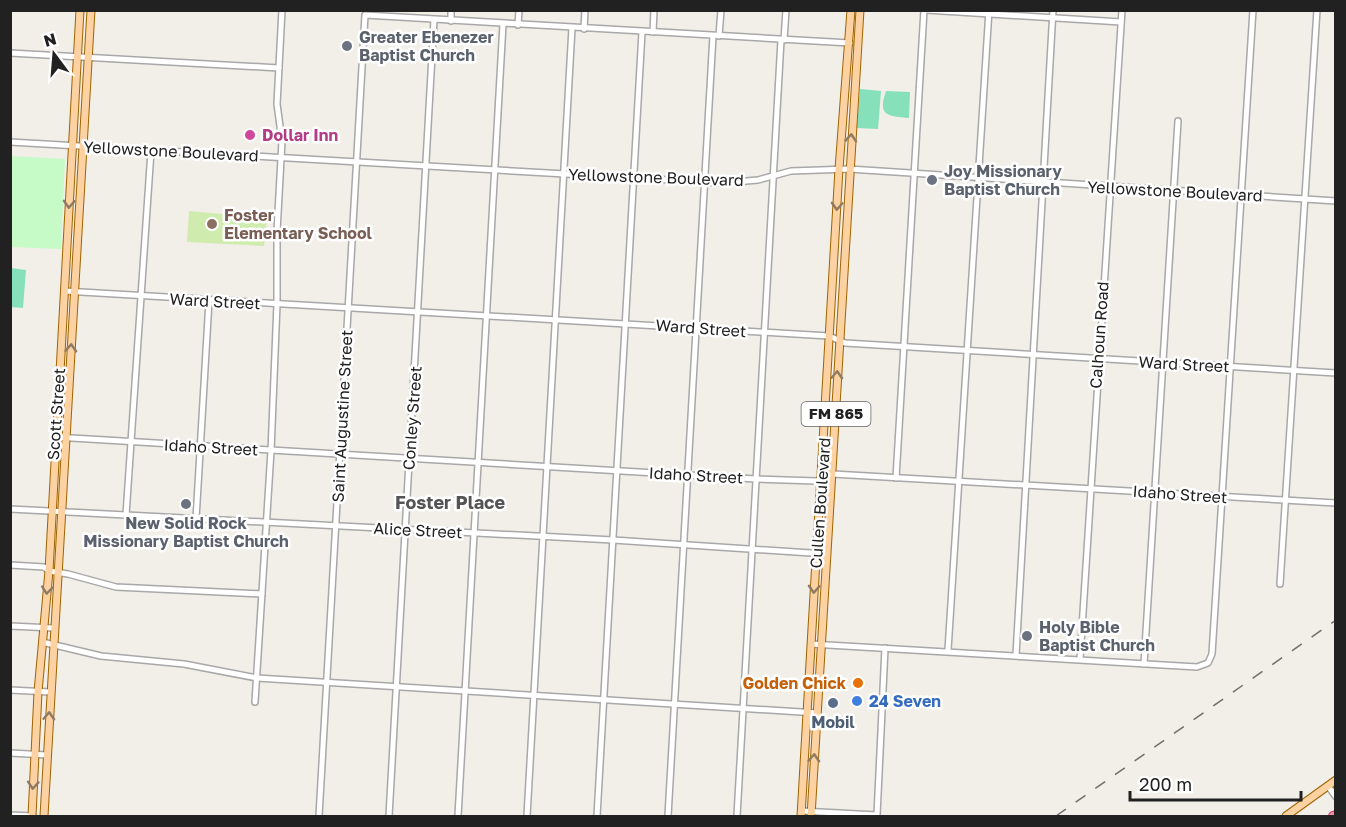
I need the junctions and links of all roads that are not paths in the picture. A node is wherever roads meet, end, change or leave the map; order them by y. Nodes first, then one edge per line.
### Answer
1 (80, 10) edge
2 (91, 10) edge
3 (282, 10) edge
4 (451, 10) edge
5 (519, 10) edge
6 (585, 10) edge
7 (654, 10) edge
8 (721, 10) edge
9 (786, 10) edge
10 (851, 10) edge
11 (860, 10) edge
12 (925, 10) edge
13 (1053, 10) edge
14 (1122, 10) edge
15 (1253, 10) edge
16 (1317, 10) edge
17 (989, 12) edge
18 (383, 13) edge
19 (1053, 18) junction
20 (434, 20) junction
21 (451, 21) junction
22 (1121, 22) junction
23 (503, 24) junction
24 (518, 25) junction
25 (572, 28) junction
26 (584, 29) junction
27 (642, 32) junction
28 (653, 32) junction
29 (716, 36) junction
30 (783, 40) junction
31 (848, 43) junction
32 (857, 44) junction
33 (10, 53) edge
34 (77, 57) junction
35 (88, 57) junction
36 (279, 68) junction
37 (1178, 121) dead end
38 (10, 142) edge
39 (73, 146) junction
40 (83, 146) junction
41 (151, 151) junction
42 (281, 157) junction
43 (356, 162) junction
44 (426, 165) junction
45 (839, 169) junction
46 (849, 169) junction
47 (494, 170) junction
48 (564, 174) junction
49 (912, 174) junction
50 (774, 175) junction
51 (633, 178) junction
52 (978, 179) junction
53 (702, 182) junction
54 (1043, 183) junction
55 (1109, 187) junction
56 (1173, 191) junction
57 (1239, 195) junction
58 (1305, 199) junction
59 (1335, 201) edge
60 (67, 234) junction
61 (78, 234) junction
62 (835, 258) junction
63 (843, 259) junction
64 (64, 291) junction
65 (74, 292) junction
66 (141, 296) junction
67 (209, 300) junction
68 (277, 304) junction
69 (348, 308) junction
70 (418, 312) junction
71 (486, 317) junction
72 (557, 319) junction
73 (626, 323) junction
74 (695, 328) junction
75 (764, 332) junction
76 (829, 336) junction
77 (839, 342) junction
78 (903, 347) junction
79 (968, 351) junction
80 (1034, 355) junction
81 (1097, 358) junction
82 (1163, 362) junction
83 (1229, 366) junction
84 (1294, 370) junction
85 (1335, 373) edge
86 (826, 408) junction
87 (836, 409) junction
88 (55, 437) junction
89 (66, 438) junction
90 (131, 442) junction
91 (201, 446) junction
92 (271, 451) junction
93 (340, 454) junction
94 (409, 457) junction
95 (478, 462) junction
96 (548, 467) junction
97 (616, 471) junction
98 (688, 474) junction
99 (833, 474) junction
100 (756, 478) junction
101 (896, 478) junction
102 (822, 480) junction
103 (960, 482) junction
104 (1025, 485) junction
105 (1090, 489) junction
106 (1155, 491) junction
107 (1221, 496) junction
108 (1286, 500) junction
109 (1335, 503) edge
110 (10, 509) edge
111 (50, 511) junction
112 (62, 512) junction
113 (126, 515) junction
114 (196, 519) junction
115 (266, 523) junction
116 (336, 526) junction
117 (405, 530) junction
118 (474, 533) junction
119 (544, 537) junction
120 (613, 540) junction
121 (683, 545) junction
122 (752, 550) junction
123 (816, 554) junction
124 (826, 554) junction
125 (10, 565) edge
126 (49, 571) junction
127 (58, 573) junction
128 (1280, 584) dead end
129 (262, 594) junction
130 (10, 626) edge
131 (43, 627) junction
132 (53, 628) junction
133 (42, 642) junction
134 (53, 643) junction
135 (811, 644) junction
136 (821, 644) junction
137 (885, 648) junction
138 (948, 650) junction
139 (1016, 655) junction
140 (1080, 660) junction
141 (1144, 664) junction
142 (257, 678) junction
143 (327, 684) junction
144 (396, 688) junction
145 (10, 690) edge
146 (38, 692) junction
147 (50, 692) junction
148 (465, 692) junction
149 (535, 695) junction
150 (603, 699) junction
151 (255, 702) dead end
152 (674, 703) junction
153 (742, 709) junction
154 (807, 712) junction
155 (817, 713) junction
156 (10, 753) edge
157 (35, 754) junction
158 (47, 755) junction
159 (1335, 780) edge
160 (1328, 786) junction
161 (1335, 797) edge
162 (801, 814) edge
163 (811, 814) edge
164 (10, 815) edge
165 (877, 815) edge
166 (32, 816) edge
167 (44, 816) edge
168 (319, 816) edge
169 (389, 816) edge
170 (458, 816) edge
171 (527, 816) edge
172 (597, 816) edge
173 (668, 816) edge
174 (736, 816) edge
175 (1286, 816) edge

1 - 34 main road, Scott Street
2 - 35 main road, Scott Street
3 - 36 street
4 - 21 street
5 - 24 street
6 - 26 street
7 - 28 street
8 - 29 street
9 - 30 street
10 - 31 main road, Cullen Boulevard / FM 865
11 - 32 main road, Cullen Boulevard / FM 865
12 - 17 street
12 - 49 street
13 - 19 street
14 - 22 street, Calhoun Road
15 - 57 street
16 - 58 street
17 - 19 street
17 - 52 street
18 - 20 street
18 - 43 street, Saint Augustine Street
19 - 22 street
19 - 54 street
20 - 21 street
20 - 44 street, Conley Street
21 - 23 street
22 - 55 street, Calhoun Road
23 - 24 street
23 - 47 street
24 - 25 street
25 - 26 street
25 - 48 street
26 - 27 street
27 - 28 street
27 - 51 street
28 - 29 street
29 - 30 street
29 - 53 street
30 - 31 street
30 - 50 street
31 - 32 street
31 - 45 main road, Cullen Boulevard / FM 865
46 -> 32 main road, Cullen Boulevard / FM 865
33 - 34 street
34 - 35 street
34 - 39 main road, Scott Street
35 - 36 street
35 - 40 main road, Scott Street
36 - 42 street
37 - 56 street
38 - 39 street, Yellowstone Boulevard
39 - 40 street, Yellowstone Boulevard
39 -> 60 main road, Scott Street
40 - 41 street, Yellowstone Boulevard
40 - 61 main road, Scott Street
41 - 42 street, Yellowstone Boulevard
41 - 66 street
42 - 43 street, Yellowstone Boulevard
42 - 68 street
43 - 44 street, Yellowstone Boulevard
43 - 69 street, Saint Augustine Street
44 - 47 street, Yellowstone Boulevard
44 - 70 street, Conley Street
45 - 46 street, Yellowstone Boulevard
45 - 50 street, Yellowstone Boulevard
45 -> 62 main road, Cullen Boulevard / FM 865
46 - 49 street, Yellowstone Boulevard
46 - 63 main road, Cullen Boulevard / FM 865
47 - 48 street, Yellowstone Boulevard
47 - 71 street
48 - 51 street, Yellowstone Boulevard
48 - 72 street
49 - 52 street, Yellowstone Boulevard
49 - 78 street
50 - 53 street, Yellowstone Boulevard
50 - 75 street
51 - 53 street, Yellowstone Boulevard
51 - 73 street
52 - 54 street, Yellowstone Boulevard
52 - 79 street
53 - 74 street
54 - 55 street, Yellowstone Boulevard
54 - 80 street
55 - 56 street, Yellowstone Boulevard
55 - 81 street, Calhoun Road
56 - 57 street, Yellowstone Boulevard
56 - 82 street
57 - 58 street, Yellowstone Boulevard
57 - 83 street
58 - 59 street, Yellowstone Boulevard
58 - 84 street
60 - 61 main road
60 - 64 main road, Scott Street
61 - 65 main road, Scott Street
62 - 63 main road
62 - 76 main road, Cullen Boulevard / FM 865
63 - 77 main road, Cullen Boulevard / FM 865
64 - 65 street, Ward Street
64 - 88 main road, Scott Street
65 - 66 street, Ward Street
89 -> 65 main road, Scott Street
66 - 67 street, Ward Street
66 - 90 street
67 - 68 street, Ward Street
67 - 91 street
68 - 69 street, Ward Street
68 - 92 street
69 - 70 street, Ward Street
69 - 93 street, Saint Augustine Street
70 - 71 street, Ward Street
70 - 94 street, Conley Street
71 - 72 street, Ward Street
71 - 95 street
72 - 73 street, Ward Street
72 - 96 street
73 - 74 street, Ward Street
73 - 97 street
74 - 75 street, Ward Street
74 - 98 street
75 - 76 street, Ward Street
75 - 100 street
76 - 77 street, Ward Street
76 - 86 main road, Cullen Boulevard / FM 865
77 - 78 street, Ward Street
87 -> 77 main road, Cullen Boulevard / FM 865
78 - 79 street, Ward Street
78 - 101 street
79 - 80 street, Ward Street
79 - 103 street
80 - 81 street, Ward Street
80 - 104 street
81 - 82 street, Ward Street
81 - 105 street, Calhoun Road
82 - 83 street, Ward Street
82 - 106 street
83 - 84 street, Ward Street
83 - 107 street
84 - 85 street, Ward Street
84 - 108 street
86 - 87 main road
86 - 102 main road, Cullen Boulevard / FM 865
87 - 99 main road, Cullen Boulevard / FM 865
88 - 89 street, Idaho Street
88 - 111 main road, Scott Street
89 - 90 street, Idaho Street
89 - 112 main road, Scott Street
90 - 91 street, Idaho Street
90 - 113 street
91 - 92 street, Idaho Street
91 - 114 street
92 - 93 street, Idaho Street
92 - 115 street
93 - 94 street, Idaho Street
93 - 116 street, Saint Augustine Street
94 - 95 street, Idaho Street
94 - 117 street, Conley Street
95 - 96 street, Idaho Street
95 - 118 street
96 - 97 street, Idaho Street
96 - 119 street
97 - 98 street, Idaho Street
97 - 120 street
98 - 100 street, Idaho Street
98 - 121 street
99 - 101 street, Idaho Street
99 - 102 street
99 - 124 main road, Cullen Boulevard / FM 865
100 - 102 street, Idaho Street
100 - 122 street
101 - 103 street, Idaho Street
102 - 123 main road, Cullen Boulevard / FM 865
103 - 104 street, Idaho Street
103 - 138 street
104 - 105 street, Idaho Street
104 - 139 street
105 - 106 street, Idaho Street
105 - 140 street, Calhoun Road
106 - 107 street, Idaho Street
106 - 141 street
107 - 108 street, Idaho Street
107 - 141 street
108 - 109 street, Idaho Street
108 - 128 street
110 - 111 street, Alice Street
111 - 112 street, Alice Street
111 - 126 main road, Scott Street
112 - 113 street, Alice Street
112 - 127 main road, Scott Street
113 - 114 street, Alice Street
114 - 115 street, Alice Street
115 - 116 street, Alice Street
115 - 129 street
116 - 117 street, Alice Street
116 - 143 street, Saint Augustine Street
117 - 118 street, Alice Street
117 - 144 street, Conley Street
118 - 119 street, Alice Street
118 - 148 street
119 - 120 street, Alice Street
119 - 149 street
120 - 121 street, Alice Street
120 - 150 street
121 - 122 street, Alice Street
121 - 152 street
122 - 123 street, Alice Street
122 - 153 street
123 - 124 street, Alice Street
123 -> 135 main road, Cullen Boulevard / FM 865
124 - 136 main road, Cullen Boulevard / FM 865
125 - 126 street
126 - 127 street
126 -> 131 main road, Scott Street
127 - 129 street
127 - 132 main road, Scott Street
129 - 142 street
130 - 131 street
131 - 132 street
131 - 133 main road, Scott Street
132 - 134 main road, Scott Street
133 - 134 street
133 - 146 main road, Scott Street
134 - 142 street
134 - 147 main road, Scott Street
135 - 136 street
135 - 154 main road, Cullen Boulevard / FM 865
136 - 137 street
136 - 155 main road, Cullen Boulevard / FM 865
137 - 138 street
137 - 165 street
138 - 139 street
139 - 140 street
140 - 141 street
142 - 143 street
142 - 151 street
143 - 144 street
143 - 168 street, Saint Augustine Street
144 - 148 street
144 - 169 street, Conley Street
145 - 146 street
146 - 147 street
146 - 157 main road, Scott Street
158 -> 147 main road, Scott Street
148 - 149 street
148 - 170 street
149 - 150 street
149 - 171 street
150 - 152 street
150 - 172 street
152 - 153 street
152 - 173 street
153 - 154 street
153 - 174 street
154 - 155 street
154 - 162 main road, Cullen Boulevard / FM 865
163 -> 155 main road, Cullen Boulevard / FM 865
156 - 157 street
157 - 158 street
157 -> 166 main road, Scott Street
158 - 167 main road, Scott Street
159 - 160 main road
160 - 161 street
160 - 175 main road
162 - 163 street
163 - 165 street
164 - 166 street

